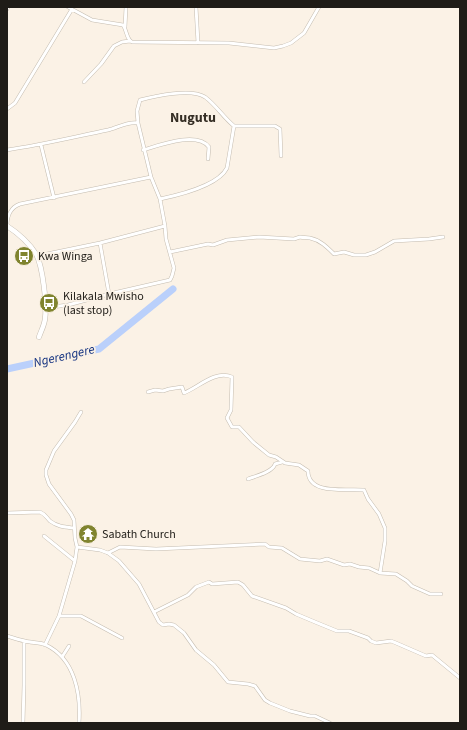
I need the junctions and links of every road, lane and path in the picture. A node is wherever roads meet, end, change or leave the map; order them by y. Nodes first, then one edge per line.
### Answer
1 (126, 7) edge
2 (196, 7) edge
3 (320, 7) edge
4 (70, 8) edge
5 (125, 27) junction
6 (130, 41) junction
7 (198, 43) junction
8 (84, 82) dead end
9 (7, 109) edge
10 (138, 123) junction
11 (234, 126) junction
12 (41, 146) junction
13 (7, 150) edge
14 (143, 150) junction
15 (281, 156) dead end
16 (208, 159) dead end
17 (151, 177) junction
18 (54, 198) junction
19 (160, 199) junction
20 (7, 226) edge
21 (165, 226) junction
22 (443, 236) dead end
23 (100, 243) junction
24 (170, 252) junction
25 (37, 256) junction
26 (108, 294) junction
27 (44, 308) junction
28 (39, 337) dead end
29 (148, 392) dead end
30 (81, 412) dead end
31 (282, 462) junction
32 (248, 480) dead end
33 (7, 513) edge
34 (74, 528) junction
35 (44, 536) dead end
36 (77, 547) junction
37 (108, 553) junction
38 (75, 561) junction
39 (380, 573) junction
40 (441, 594) dead end
41 (154, 612) junction
42 (59, 616) junction
43 (7, 636) edge
44 (122, 638) dead end
45 (24, 641) junction
46 (45, 645) junction
47 (69, 646) dead end
48 (62, 657) junction
49 (460, 678) edge
50 (23, 723) edge
51 (79, 723) edge
52 (330, 723) edge

1 - 5 street
2 - 7 street
3 - 7 street
4 - 5 street
4 - 9 street
5 - 6 street
6 - 7 street
6 - 8 street
10 - 11 street
10 - 12 street
10 - 14 street
11 - 15 street
11 - 19 street
12 - 13 street
12 - 18 street
14 - 16 street
14 - 17 street
17 - 18 street
17 - 19 street
18 - 20 street
19 - 21 street
20 - 25 street
21 - 23 street
21 - 24 street
22 - 24 street
23 - 25 street
23 - 26 street
24 - 26 street
25 - 27 street
26 - 27 street
27 - 28 street
29 - 31 street
30 - 34 street
31 - 32 street
31 - 39 street
33 - 34 street
34 - 36 street
35 - 38 street
36 - 37 street
36 - 38 street
37 - 39 street
37 - 41 street
38 - 42 street
39 - 40 street
41 - 49 street
41 - 52 street
42 - 44 street
42 - 46 street
43 - 45 street
45 - 46 street
45 - 50 street
46 - 48 street
47 - 48 street
48 - 51 street

